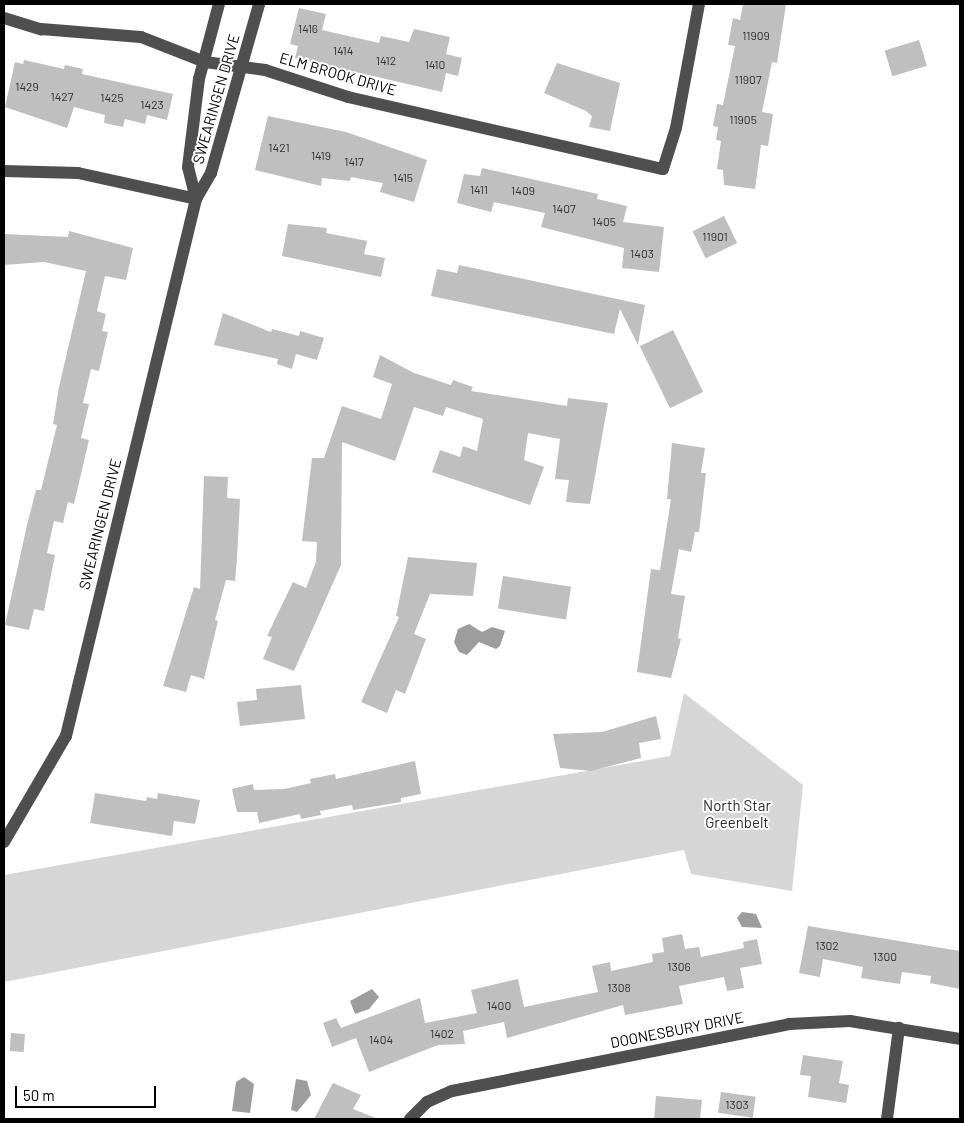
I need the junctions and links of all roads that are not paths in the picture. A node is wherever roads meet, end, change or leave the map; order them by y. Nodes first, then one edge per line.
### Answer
1 (220, 4) edge
2 (259, 4) edge
3 (699, 4) edge
4 (4, 18) edge
5 (205, 62) junction
6 (244, 67) junction
7 (4, 170) edge
8 (196, 200) junction
9 (4, 842) edge
10 (899, 1028) junction
11 (960, 1039) edge
12 (410, 1119) edge
13 (887, 1119) edge

1 - 5 street, SWEARINGEN DRIVE
2 - 6 street, SWEARINGEN DRIVE
3 - 6 street, ELM BROOK DRIVE
4 - 5 street, ELM BROOK DRIVE
5 - 6 street, ELM BROOK DRIVE
5 - 8 street, SWEARINGEN DRIVE
6 - 8 street, SWEARINGEN DRIVE
7 - 8 street
8 - 9 street, SWEARINGEN DRIVE
10 - 11 street, DOONESBURY DRIVE
10 - 12 street, DOONESBURY DRIVE
10 - 13 street

